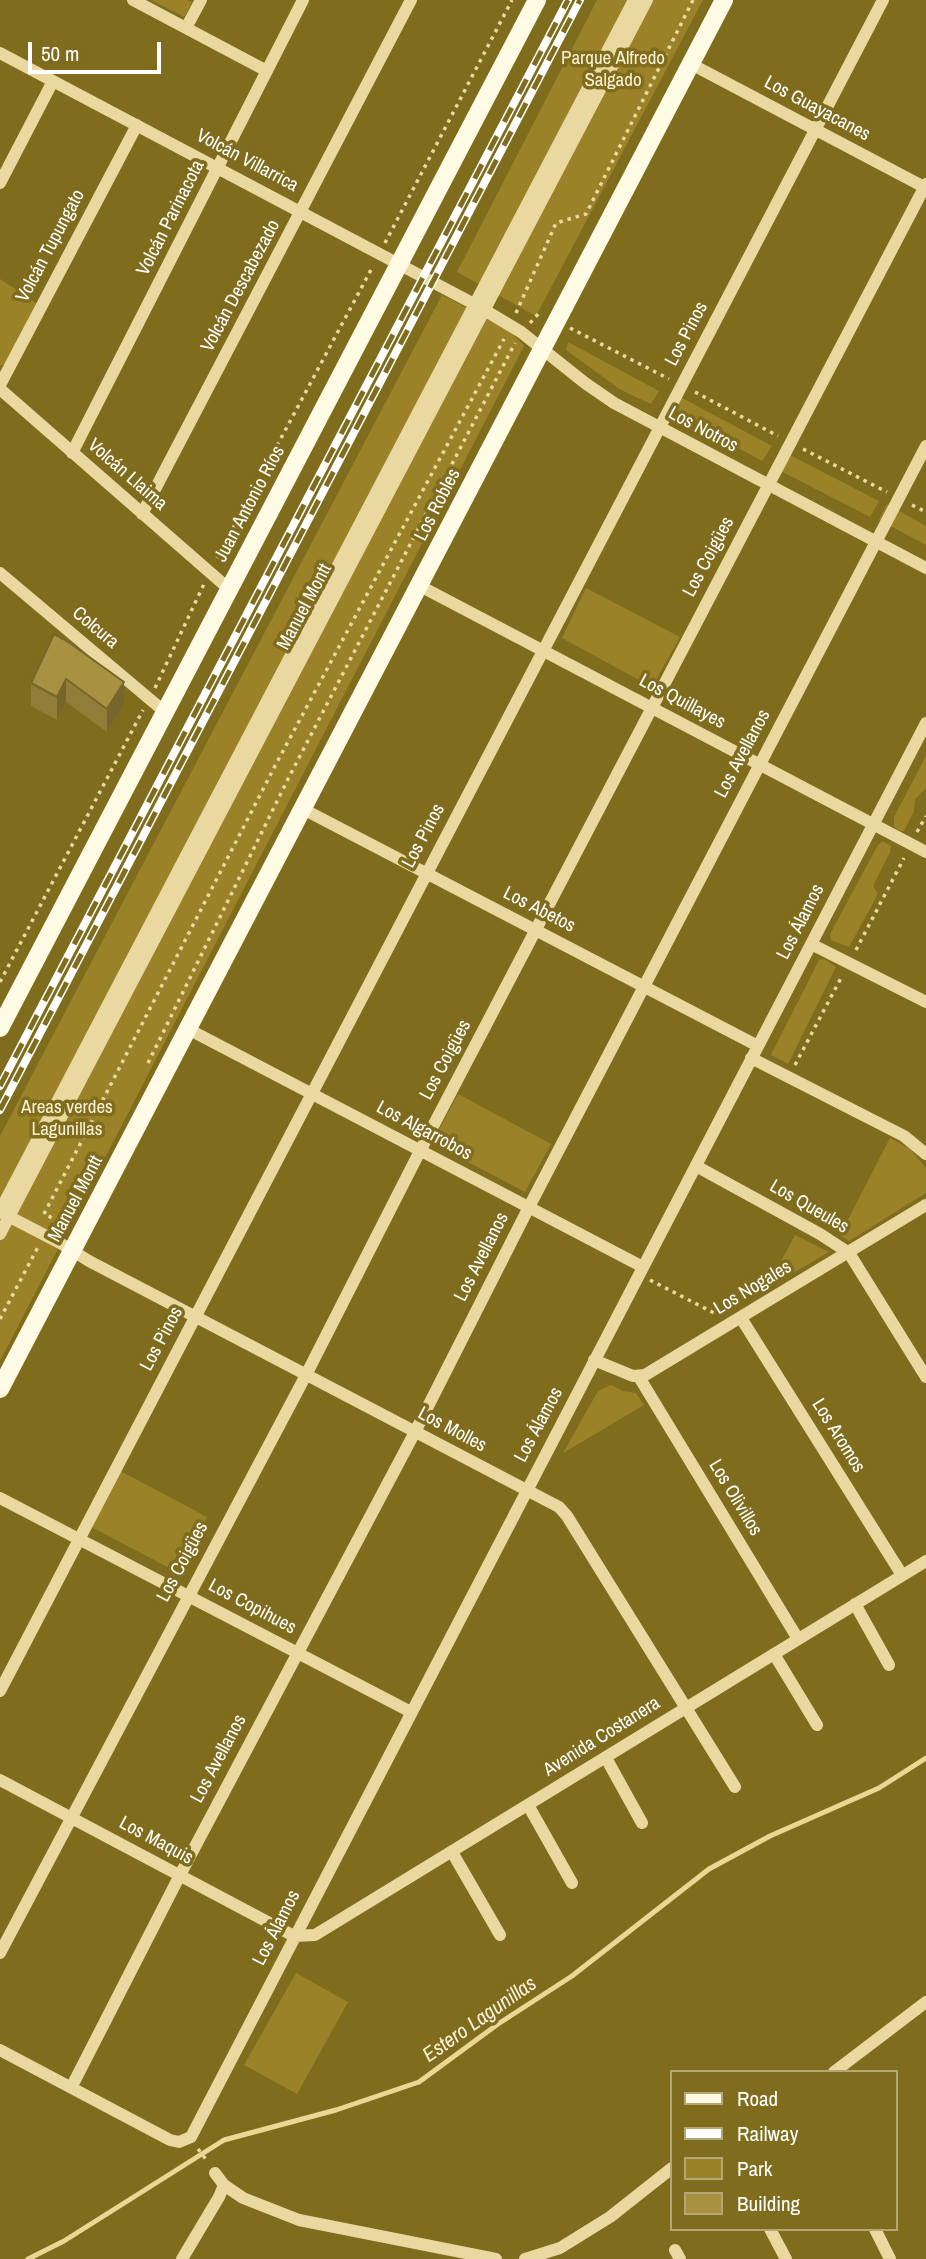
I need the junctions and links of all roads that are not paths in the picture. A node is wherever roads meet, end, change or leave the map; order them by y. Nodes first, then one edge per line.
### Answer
1 (133, 0) edge
2 (201, 0) edge
3 (303, 0) edge
4 (411, 0) edge
5 (537, 0) edge
6 (634, 0) edge
7 (647, 0) edge
8 (724, 0) edge
9 (883, 0) edge
10 (186, 28) junction
11 (0, 53) edge
12 (691, 64) junction
13 (267, 71) junction
14 (53, 81) junction
15 (137, 125) junction
16 (815, 129) junction
17 (218, 167) junction
18 (0, 183) edge
19 (925, 186) edge
20 (302, 211) junction
21 (400, 264) junction
22 (480, 307) junction
23 (543, 348) junction
24 (0, 387) edge
25 (659, 429) junction
26 (926, 446) edge
27 (72, 453) junction
28 (768, 486) junction
29 (142, 514) junction
30 (876, 542) junction
31 (926, 568) edge
32 (0, 573) edge
33 (420, 586) junction
34 (229, 589) junction
35 (543, 651) junction
36 (652, 708) junction
37 (165, 712) junction
38 (926, 723) edge
39 (760, 765) junction
40 (303, 809) junction
41 (873, 825) junction
42 (926, 852) edge
43 (427, 874) junction
44 (536, 930) junction
45 (811, 944) junction
46 (644, 986) junction
47 (926, 1002) edge
48 (0, 1028) edge
49 (188, 1029) junction
50 (758, 1046) junction
51 (751, 1058) junction
52 (312, 1094) junction
53 (420, 1150) junction
54 (926, 1154) edge
55 (696, 1166) junction
56 (926, 1205) edge
57 (529, 1208) junction
58 (3, 1213) edge
59 (0, 1234) edge
60 (72, 1251) junction
61 (849, 1253) junction
62 (641, 1271) junction
63 (195, 1317) junction
64 (737, 1320) junction
65 (594, 1360) junction
66 (306, 1375) junction
67 (639, 1377) junction
68 (926, 1377) edge
69 (0, 1389) edge
70 (415, 1432) junction
71 (526, 1490) junction
72 (0, 1498) edge
73 (79, 1539) junction
74 (926, 1560) edge
75 (902, 1575) junction
76 (187, 1595) junction
77 (855, 1604) junction
78 (799, 1639) junction
79 (296, 1652) junction
80 (774, 1654) junction
81 (889, 1665) dead end
82 (0, 1691) edge
83 (687, 1708) junction
84 (411, 1712) junction
85 (817, 1725) dead end
86 (606, 1758) junction
87 (0, 1780) edge
88 (735, 1787) dead end
89 (528, 1805) junction
90 (71, 1818) junction
91 (642, 1823) dead end
92 (452, 1852) junction
93 (180, 1875) junction
94 (572, 1883) dead end
95 (500, 1935) dead end
96 (294, 1936) junction
97 (0, 1953) edge
98 (926, 2002) edge
99 (0, 2050) edge
100 (837, 2070) edge
101 (72, 2086) junction
102 (670, 2170) edge
103 (215, 2173) dead end
104 (224, 2185) junction
105 (771, 2231) edge
106 (876, 2231) edge
107 (182, 2259) edge
108 (496, 2259) edge
109 (526, 2259) edge
110 (786, 2259) edge
111 (890, 2259) edge

1 - 10 street
2 - 10 street
3 - 13 street, Volcán Parinacota
4 - 20 street, Volcán Descabezado
5 - 21 main road, Juan Antonio Ríos
6 - 22 street, Manuel Montt
7 - 22 street, Manuel Montt
8 - 12 main road, Los Robles
9 - 16 street, Los Pinos
10 - 13 street
11 - 14 street, Volcán Villarrica
12 - 16 street, Los Guayacanes
12 - 23 main road, Los Robles
13 - 17 street, Volcán Parinacota
14 - 15 street, Volcán Villarrica
14 - 18 street
15 - 17 street, Volcán Villarrica
15 - 24 street, Volcán Tupungato
16 - 19 street, Los Guayacanes
16 - 25 street, Los Pinos
17 - 20 street, Volcán Villarrica
17 - 27 street, Volcán Parinacota
19 - 28 street, Los Coigües
20 - 21 street, Volcán Villarrica
20 - 29 street, Volcán Descabezado
21 - 22 street, Volcán Villarrica
21 - 34 main road, Juan Antonio Ríos
22 - 23 street, Los Notros
22 - 58 street, Manuel Montt
23 - 25 street, Los Notros
23 - 33 main road, Los Robles
24 - 27 street, Volcán Llaima
25 - 28 street, Los Notros
25 - 35 street, Los Pinos
26 - 30 street, Los Avellanos
27 - 29 street, Volcán Llaima
28 - 30 street, Los Notros
28 - 36 street, Los Coigües
29 - 34 street, Volcán Llaima
30 - 31 street, Los Notros
30 - 39 street, Los Avellanos
32 - 37 street, Colcura
33 - 35 street, Los Quillayes
33 - 40 main road, Los Robles
34 - 37 main road, Juan Antonio Ríos
35 - 36 street, Los Quillayes
35 - 43 street, Los Pinos
36 - 39 street, Los Quillayes
36 - 44 street, Los Coigües
37 - 48 main road, Juan Antonio Ríos
38 - 41 street, Los Álamos
39 - 41 street, Los Quillayes
39 - 46 street, Los Avellanos
40 - 43 street, Los Abetos
40 - 49 main road, Los Robles
41 - 42 street, Los Quillayes
41 - 45 street, Los Álamos
43 - 44 street, Los Abetos
43 - 52 street, Los Pinos
44 - 46 street, Los Abetos
44 - 53 street, Los Coigües
45 - 47 street
45 - 50 street, Los Álamos
46 - 50 street, Los Abetos
46 - 57 street, Los Avellanos
49 - 52 street, Los Algarrobos
49 - 60 main road, Manuel Montt
50 - 51 street, Los Álamos
51 - 54 street
51 - 55 street, Los Álamos
52 - 53 street, Los Algarrobos
52 - 63 street, Los Pinos
53 - 57 street, Los Algarrobos
53 - 66 street, Los Coigües
55 - 61 street, Los Queules
55 - 62 street, Los Álamos
56 - 61 street, Los Nogales
57 - 62 street, Los Algarrobos
57 - 70 street, Los Avellanos
58 - 59 street, Manuel Montt
58 - 60 street, Los Molles
60 - 63 street, Los Molles
60 - 69 main road, Manuel Montt
61 - 64 street, Los Nogales
61 - 68 street, Los Queules
62 - 65 street, Los Álamos
63 - 66 street, Los Molles
63 - 73 street, Los Pinos
64 - 67 street, Los Nogales
64 - 75 street, Los Aromos
65 - 67 street
65 - 71 street, Los Álamos
66 - 70 street, Los Molles
66 - 76 street, Los Coigües
67 - 78 street, Los Olivillos
70 - 71 street, Los Molles
70 - 79 street, Los Avellanos
71 - 83 street, Los Molles
71 - 84 street, Los Álamos
72 - 73 street, Los Copihues
73 - 76 street, Los Copihues
73 - 82 street, Los Pinos
74 - 75 street, Avenida Costanera
75 - 77 street, Avenida Costanera
76 - 79 street, Los Copihues
76 - 90 street, Los Coigües
77 - 78 street, Avenida Costanera
77 - 81 street
78 - 80 street, Avenida Costanera
79 - 84 street, Los Copihues
79 - 93 street, Los Avellanos
80 - 83 street, Avenida Costanera
80 - 85 street
83 - 86 street, Avenida Costanera
83 - 88 street, Los Molles
84 - 96 street, Los Álamos
86 - 89 street, Avenida Costanera
86 - 91 street
87 - 90 street, Los Maquis
89 - 92 street, Avenida Costanera
89 - 94 street
90 - 93 street, Los Maquis
90 - 97 street, Los Coigües
92 - 95 street
92 - 96 street, Avenida Costanera
93 - 96 street, Los Maquis
93 - 101 street, Los Avellanos
96 - 101 street, Los Álamos
98 - 100 street
99 - 101 street
102 - 109 street
103 - 104 street
104 - 107 street
104 - 108 street
105 - 110 street
106 - 111 street

